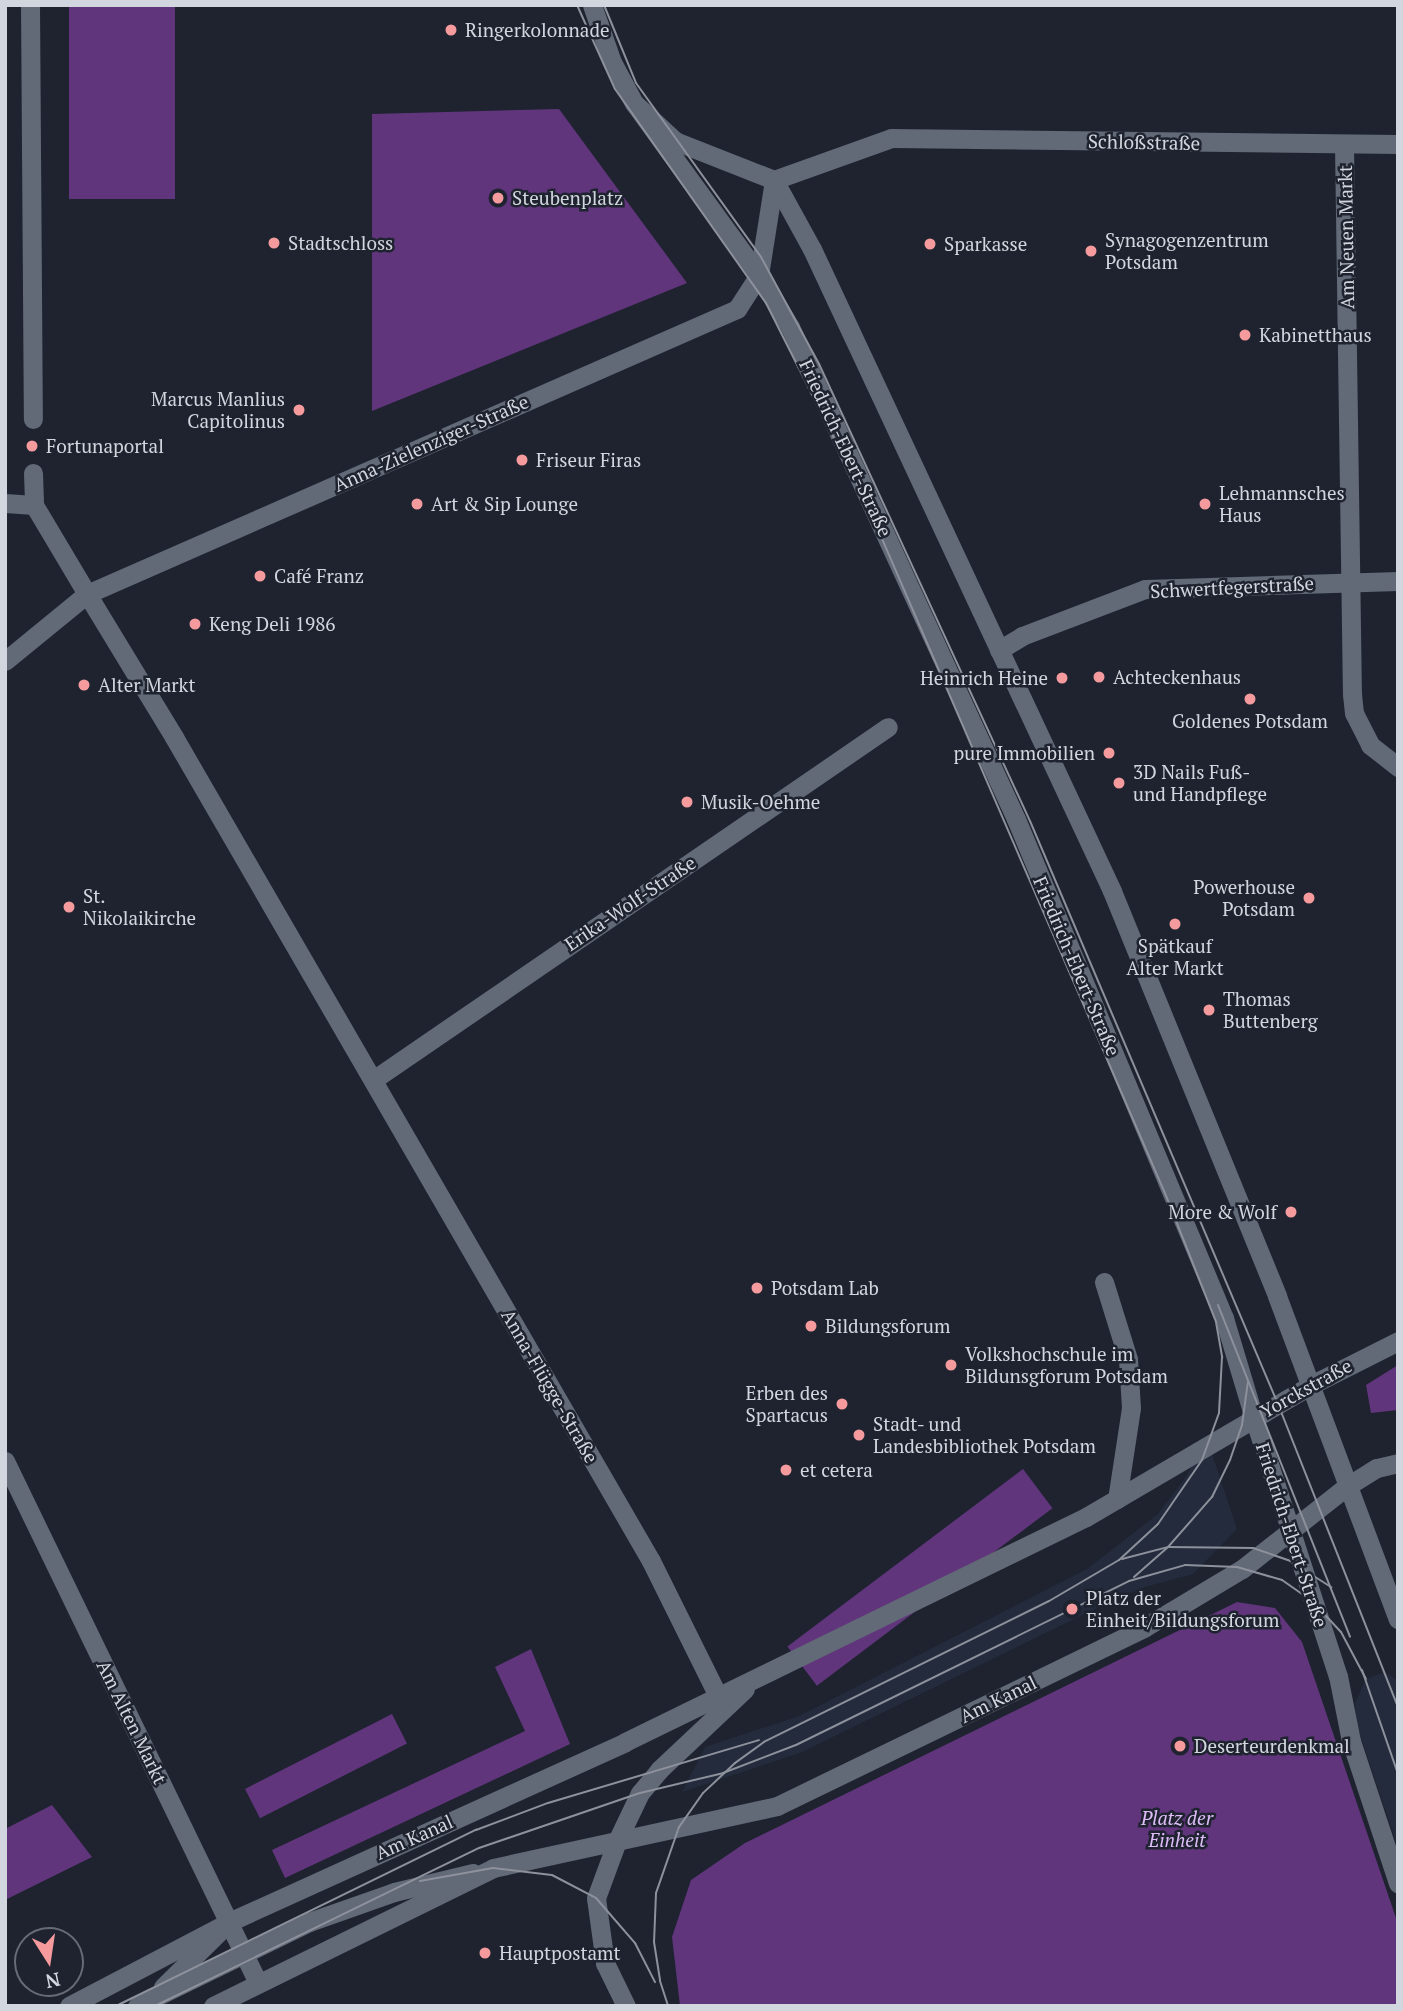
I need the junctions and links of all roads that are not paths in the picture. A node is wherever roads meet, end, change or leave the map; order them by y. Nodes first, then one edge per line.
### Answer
1 (30, 5) edge
2 (592, 5) edge
3 (634, 103) junction
4 (1398, 144) edge
5 (1344, 145) junction
6 (774, 180) junction
7 (759, 275) junction
8 (33, 419) dead end
9 (33, 473) dead end
10 (5, 503) edge
11 (34, 505) junction
12 (1398, 581) edge
13 (1350, 582) junction
14 (87, 594) junction
15 (999, 650) junction
16 (5, 661) edge
17 (888, 727) dead end
18 (1398, 767) edge
19 (373, 1080) junction
20 (1104, 1282) dead end
21 (1398, 1341) edge
22 (1309, 1386) junction
23 (1254, 1418) junction
24 (1216, 1439) joint
25 (5, 1461) edge
26 (1398, 1463) edge
27 (1346, 1488) junction
28 (1117, 1499) junction
29 (1290, 1532) junction
30 (1398, 1619) edge
31 (762, 1674) junction
32 (718, 1696) junction
33 (617, 1841) junction
34 (493, 1868) junction
35 (1398, 1883) edge
36 (229, 1922) junction
37 (244, 1954) junction
38 (258, 1983) junction
39 (143, 2003) edge
40 (69, 2006) edge
41 (213, 2006) edge
42 (626, 2006) edge

1 - 8 street
2 - 3 street
3 - 6 street
3 - 7 street, Friedrich-Ebert-Straße
4 - 5 street, Schloßstraße
5 - 6 street, Schloßstraße
5 - 13 street, Am Neuen Markt
6 - 7 street
6 - 15 street
7 - 14 street, Anna-Zielenziger-Straße
7 - 23 street, Friedrich-Ebert-Straße
9 - 11 street
10 - 11 street
11 - 14 street
12 - 13 street
13 - 15 street, Schwertfegerstraße
13 - 18 street, Am Neuen Markt
14 - 16 street
14 - 19 street
15 - 22 street
17 - 19 street, Erika-Wolf-Straße
19 - 32 street, Anna-Flügge-Straße
20 - 28 street
21 - 22 street, Yorckstraße
22 - 23 street, Yorckstraße
22 - 27 street
23 - 24 street, Yorckstraße
23 - 29 street, Friedrich-Ebert-Straße
24 - 28 street, Am Kanal
25 - 36 street, Am Alten Markt
26 - 27 street
27 - 29 street, Am Kanal
27 - 30 street
28 - 31 street, Am Kanal
29 - 33 street, Am Kanal
29 - 35 street, Friedrich-Ebert-Straße
31 - 32 street, Am Kanal
31 - 33 street, Am Kanal
32 - 36 street, Am Kanal
33 - 34 street, Am Kanal
33 - 42 street
34 - 37 street
34 - 38 street, Am Kanal
36 - 37 street, Am Alten Markt
36 - 39 street
36 - 40 street, Am Kanal
37 - 38 street, Am Alten Markt
37 - 39 street
38 - 41 street, Am Kanal

